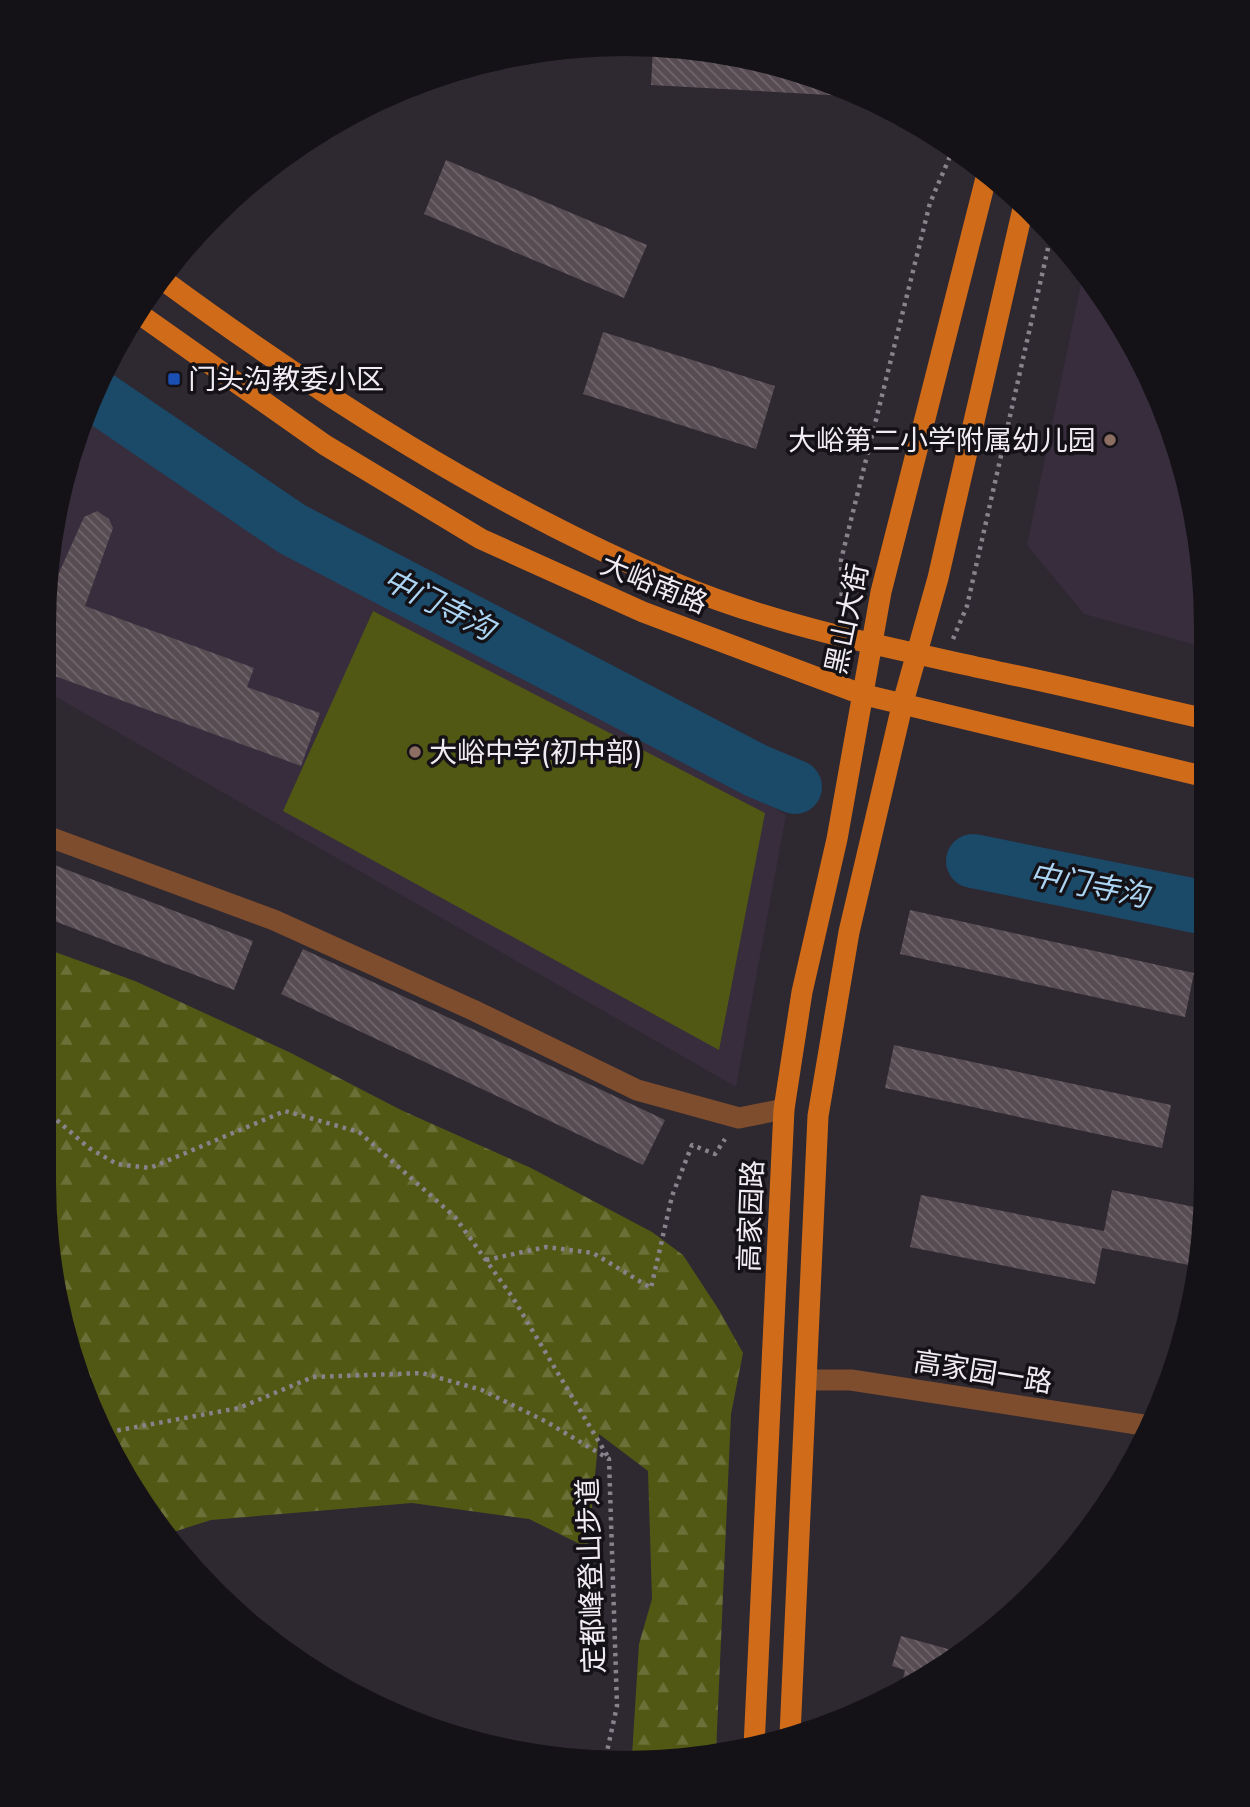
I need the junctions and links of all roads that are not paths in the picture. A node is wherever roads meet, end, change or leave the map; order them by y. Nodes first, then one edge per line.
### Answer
1 (984, 185) edge
2 (1021, 217) edge
3 (170, 285) edge
4 (146, 319) edge
5 (873, 644) junction
6 (916, 655) junction
7 (861, 694) junction
8 (902, 706) junction
9 (1194, 716) edge
10 (1194, 774) edge
11 (56, 839) edge
12 (784, 1109) junction
13 (807, 1380) junction
14 (1140, 1424) edge
15 (790, 1726) edge
16 (754, 1736) edge

1 - 5 main road, 黑山大街
2 - 6 main road
3 - 5 main road, 大峪南路
4 - 7 main road, 大峪南路
5 - 6 main road, 大峪南路
5 - 7 main road, 黑山大街
6 - 8 main road
6 - 9 main road, 大峪南路
7 - 8 main road, 大峪南路
7 - 12 main road, 高家园路
8 - 10 main road, 大峪南路
8 - 13 main road
11 - 12 street
12 - 16 main road, 高家园路
13 - 14 street, 高家园一路
13 - 15 main road

